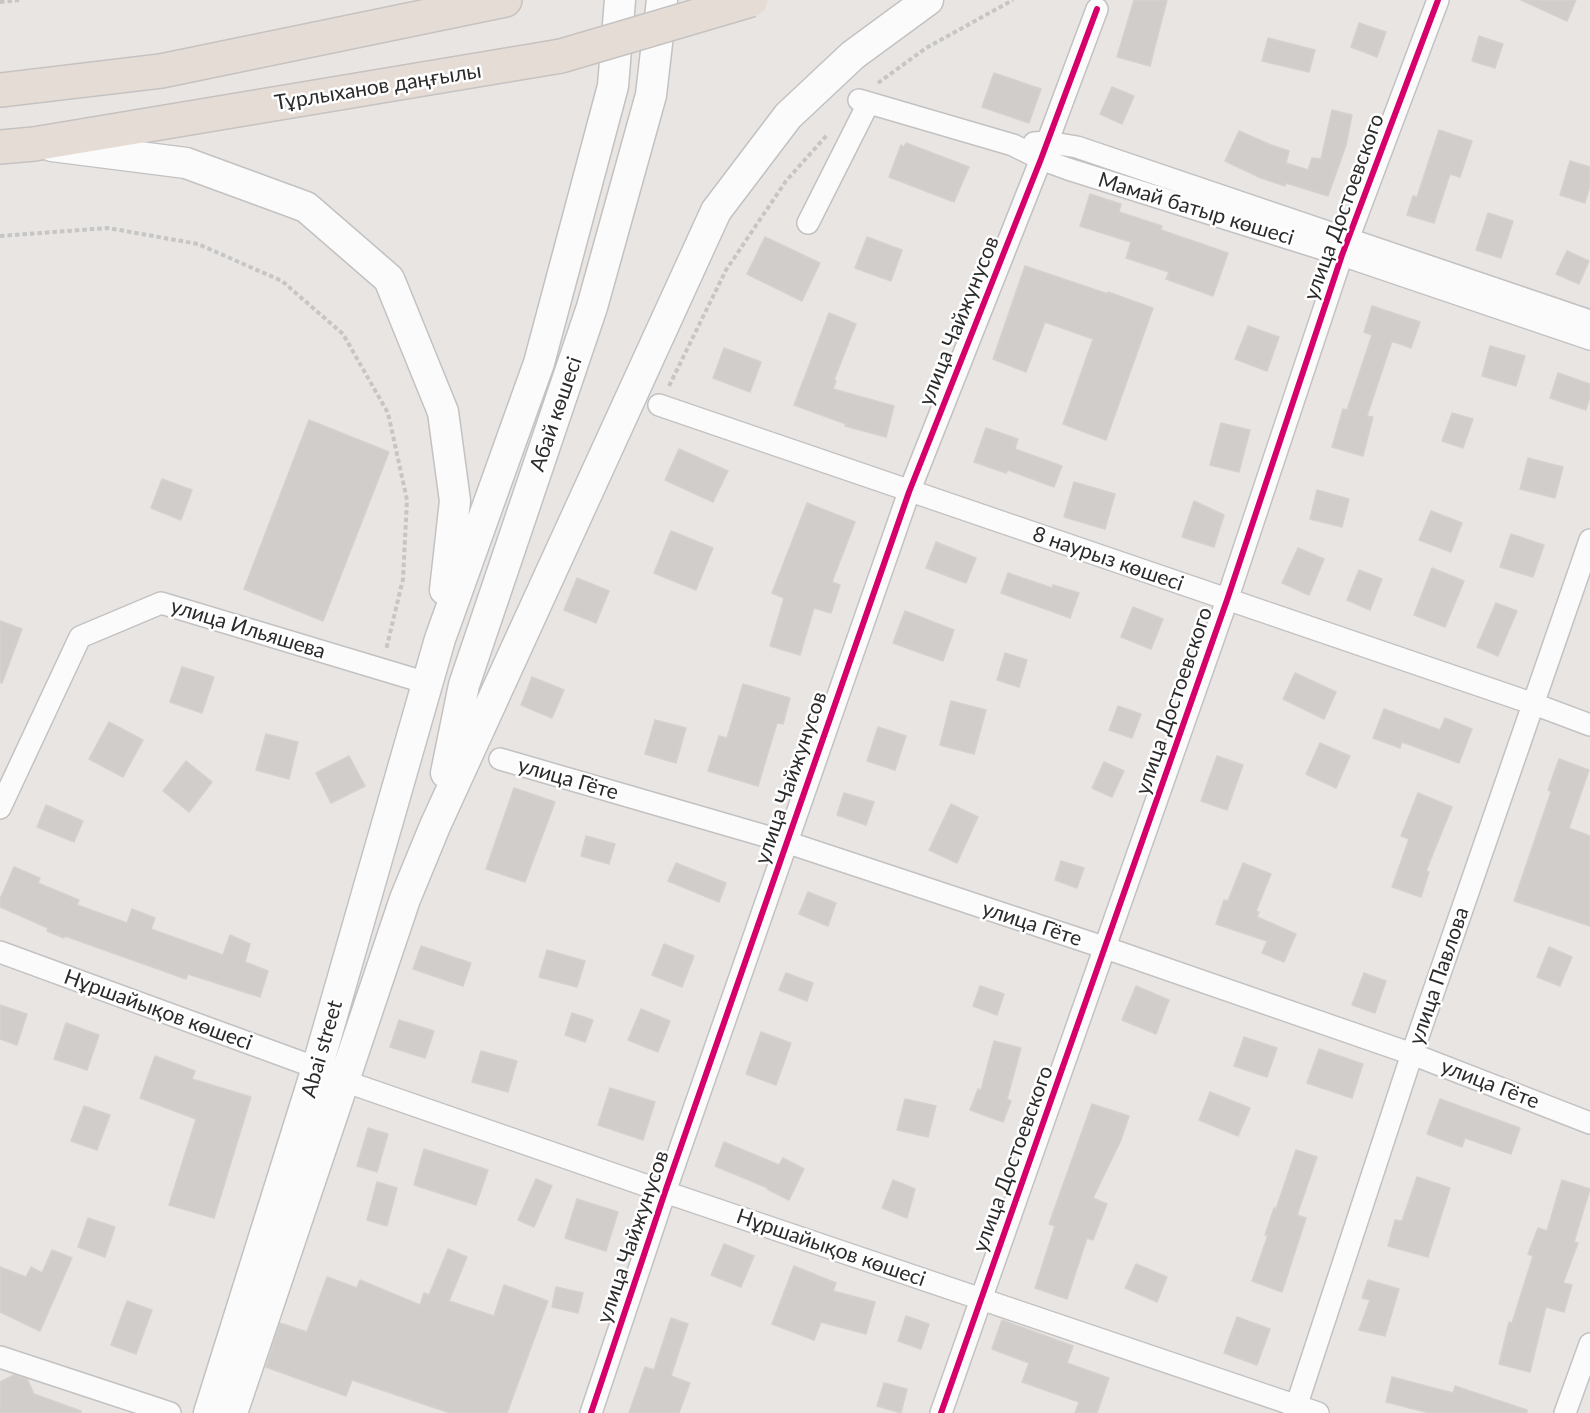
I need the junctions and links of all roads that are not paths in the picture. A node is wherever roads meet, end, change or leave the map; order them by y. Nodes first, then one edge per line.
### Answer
1 (505, 0) edge
2 (620, 0) edge
3 (662, 0) edge
4 (751, 0) edge
5 (928, 0) edge
6 (1438, 0) edge
7 (1097, 9) dead end
8 (0, 90) edge
9 (34, 144) junction
10 (0, 147) edge
11 (1044, 151) junction
12 (808, 223) dead end
13 (1345, 246) junction
14 (1590, 321) edge
15 (1590, 339) edge
16 (659, 405) road end
17 (909, 492) junction
18 (1590, 540) edge
19 (1227, 600) junction
20 (440, 639) junction
21 (427, 683) junction
22 (1534, 704) junction
23 (1590, 725) edge
24 (500, 759) dead end
25 (0, 808) edge
26 (435, 826) junction
27 (786, 842) junction
28 (1106, 948) junction
29 (0, 952) edge
30 (1412, 1054) junction
31 (317, 1068) junction
32 (344, 1081) junction
33 (1590, 1123) edge
34 (665, 1192) junction
35 (980, 1299) junction
36 (1590, 1344) edge
37 (0, 1357) edge
38 (1296, 1409) edge
39 (170, 1413) edge
40 (209, 1413) edge
41 (232, 1413) edge
42 (591, 1413) edge
43 (941, 1413) edge
44 (1318, 1413) edge
45 (1565, 1413) edge

1 - 8 highway
2 - 20 main road, Абай көшесі
3 - 26 main road, Абай көшесі
4 - 9 highway, Тұрлыханов даңғылы, bridge
5 - 26 main road
6 - 13 street, улица Достоевского
7 - 11 street, улица Чайжунусов
9 - 10 highway, Тұрлыханов даңғылы
9 - 20 main road
11 - 12 street, Мамай батыр көшесі
11 - 13 street, Мамай батыр көшесі
11 - 17 street, улица Чайжунусов
13 - 14 street, Мамай батыр көшесі
13 - 15 street, Мамай батыр көшесі
13 - 19 street, улица Достоевского
16 - 17 street, 8 наурыз көшесі
17 - 19 street, 8 наурыз көшесі
17 - 27 street, улица Чайжунусов
18 - 22 street, улица Павлова
19 - 22 street, 8 наурыз көшесі
19 - 28 street, улица Достоевского
20 - 21 main road, Abai street
21 - 25 street, улица Ильяшева
21 - 31 main road, Abai street
22 - 23 street, 8 наурыз көшесі
22 - 30 street, улица Павлова
24 - 27 street, улица Гёте
26 - 32 main road, Abai street
27 - 28 street, улица Гёте
27 - 34 street, улица Чайжунусов
28 - 30 street, улица Гёте
28 - 35 street, улица Достоевского
29 - 31 street, Нұршайықов көшесі
30 - 33 street, улица Гёте
30 - 38 street, улица Павлова
31 - 40 main road, Abai street
32 - 34 street, Нұршайықов көшесі
32 - 41 main road, Abai street
34 - 35 street, Нұршайықов көшесі
34 - 42 street, улица Чайжунусов
35 - 38 street, Нұршайықов көшесі
35 - 43 street, улица Достоевского
36 - 45 street
37 - 39 street
38 - 44 street, Нұршайықов көшесі

